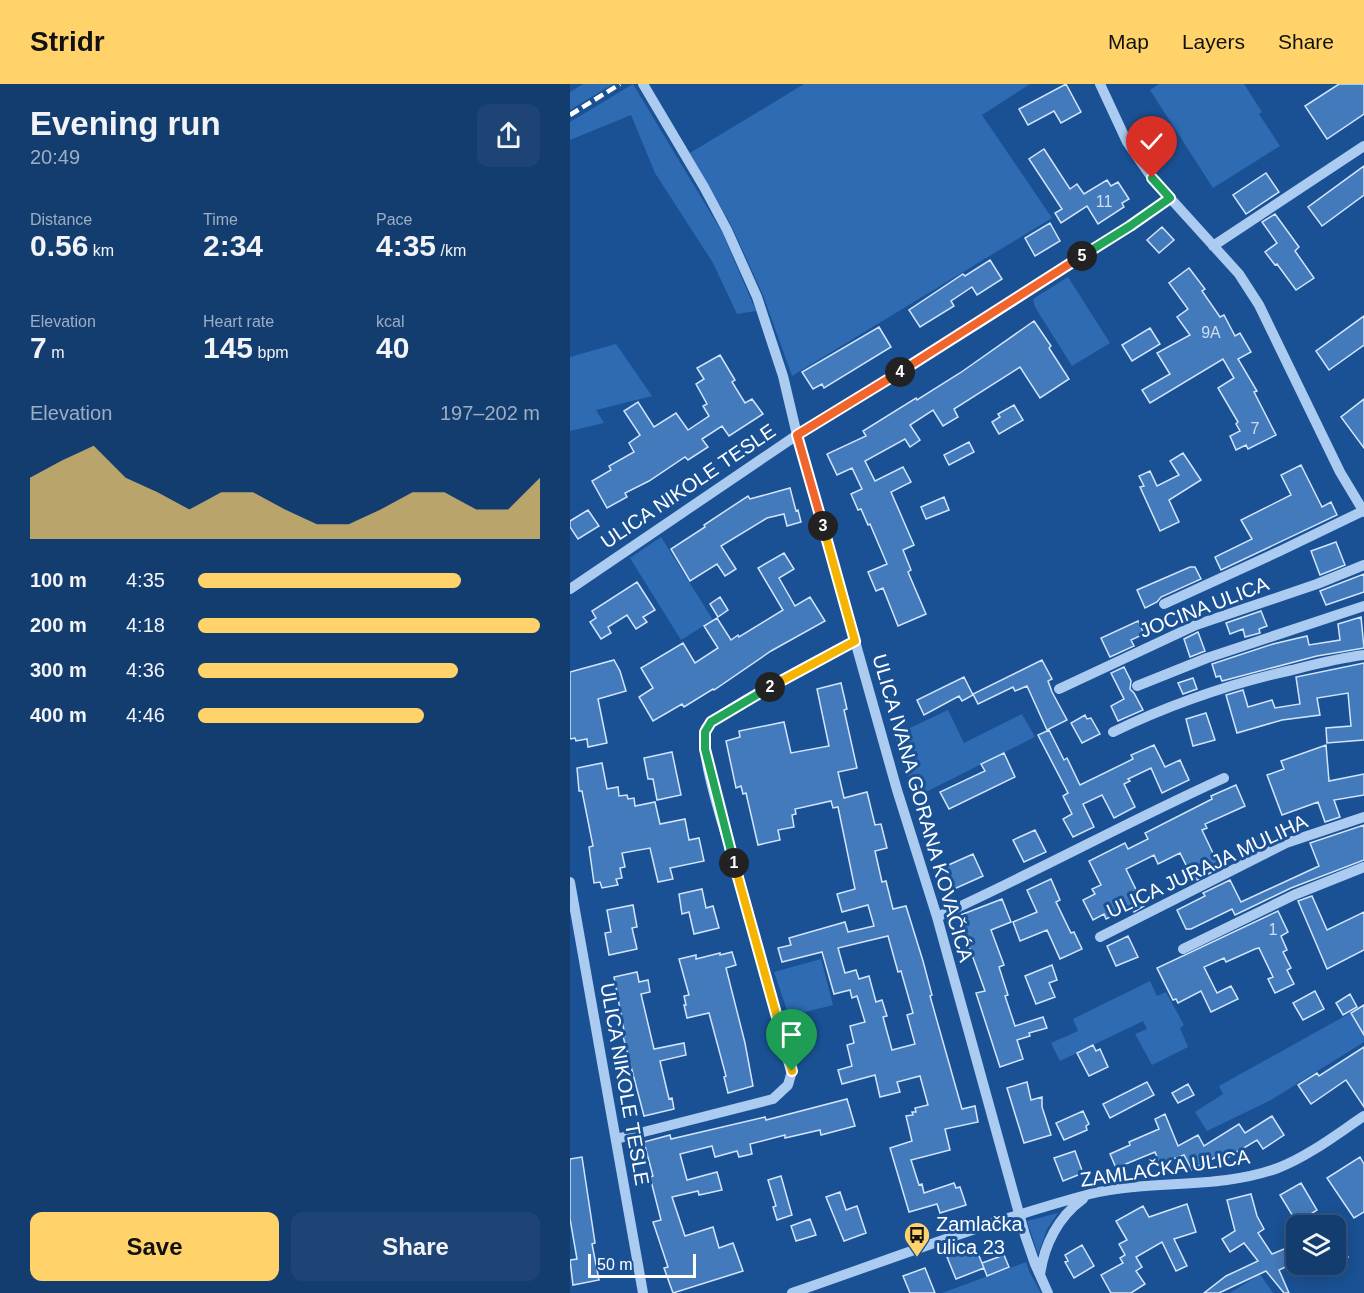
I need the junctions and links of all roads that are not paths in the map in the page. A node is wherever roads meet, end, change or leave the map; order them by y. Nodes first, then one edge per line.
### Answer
1 (643, 84) edge
2 (1100, 84) edge
3 (1364, 146) edge
4 (1170, 198) junction
5 (1213, 246) junction
6 (797, 435) junction
7 (1364, 511) edge
8 (1364, 565) edge
9 (570, 589) edge
10 (1164, 604) dead end
11 (1364, 606) edge
12 (855, 641) junction
13 (1364, 655) edge
14 (1137, 686) dead end
15 (1059, 689) dead end
16 (1113, 732) dead end
17 (1224, 778) dead end
18 (1364, 817) edge
19 (1364, 867) edge
20 (570, 882) edge
21 (937, 917) junction
22 (1100, 937) dead end
23 (1183, 949) dead end
24 (1364, 1116) edge
25 (616, 1139) junction
26 (1091, 1194) junction
27 (1020, 1215) junction
28 (1040, 1277) junction
29 (643, 1293) edge
30 (792, 1293) edge
31 (1048, 1293) edge

1 - 6 street, ULICA IVANA GORANA KOVAČIĆA
2 - 4 street
3 - 5 street
4 - 5 street
4 - 6 street, ULICA NIKOLE TESLE
5 - 7 street
6 - 9 street, ULICA NIKOLE TESLE
6 - 12 street, ULICA IVANA GORANA KOVAČIĆA
7 - 10 street, JOCINA ULICA
8 - 15 street, JOCINA ULICA
11 - 14 street
12 - 21 street, ULICA IVANA GORANA KOVAČIĆA
12 - 25 street
13 - 16 street
17 - 21 street
18 - 22 street, ULICA JURAJA MULIHA
19 - 23 street
20 - 25 street, ULICA NIKOLE TESLE
21 - 27 street, ULICA IVANA GORANA KOVAČIĆA
24 - 26 street, ZAMLAČKA ULICA
25 - 29 street, ULICA NIKOLE TESLE
26 - 27 street, ZAMLAČKA ULICA
26 - 28 street
27 - 28 street, ULICA IVANA GORANA KOVAČIĆA
27 - 30 street, ZAMLAČKA ULICA
28 - 31 street, ULICA IVANA GORANA KOVAČIĆA

